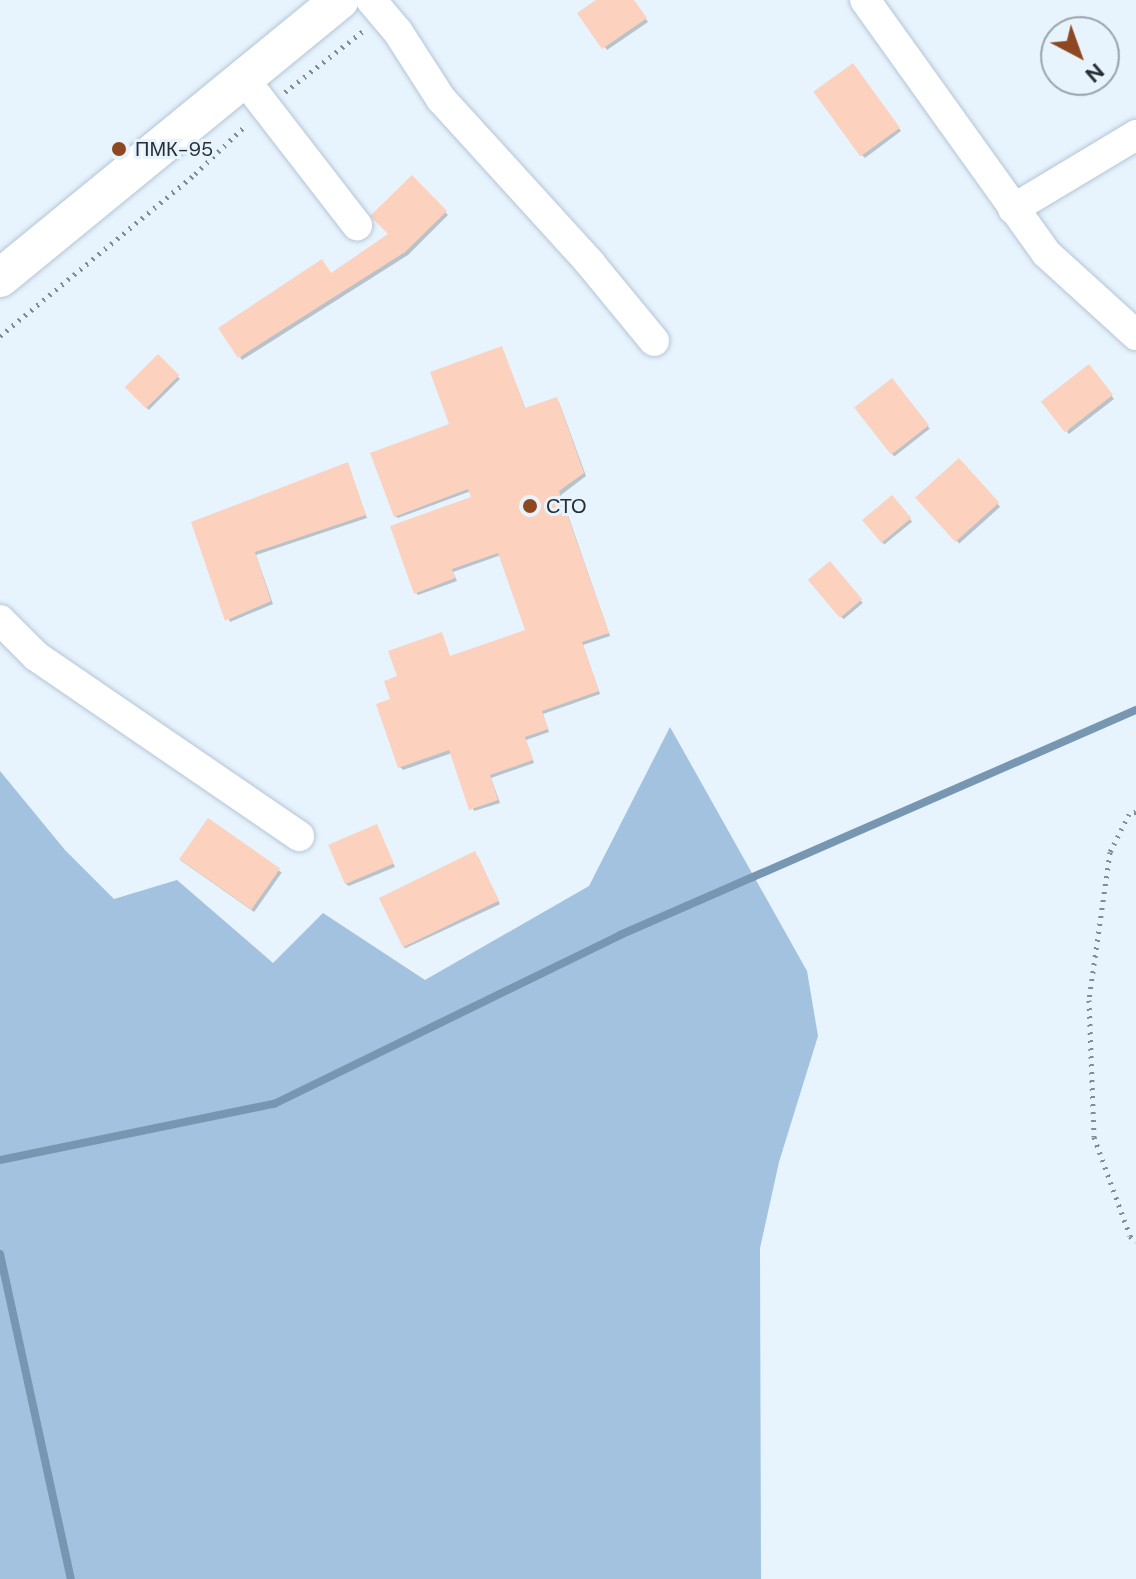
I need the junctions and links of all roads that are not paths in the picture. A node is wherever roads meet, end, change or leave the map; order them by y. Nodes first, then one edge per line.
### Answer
1 (340, 0) edge
2 (865, 0) edge
3 (377, 8) edge
4 (255, 93) junction
5 (1136, 135) edge
6 (1013, 209) junction
7 (357, 225) dead end
8 (0, 278) edge
9 (1136, 335) edge
10 (654, 341) dead end
11 (0, 620) edge
12 (299, 836) dead end

1 - 4 main road
2 - 6 street
3 - 10 street
4 - 7 street
4 - 8 main road
5 - 6 street
6 - 9 street
11 - 12 street

